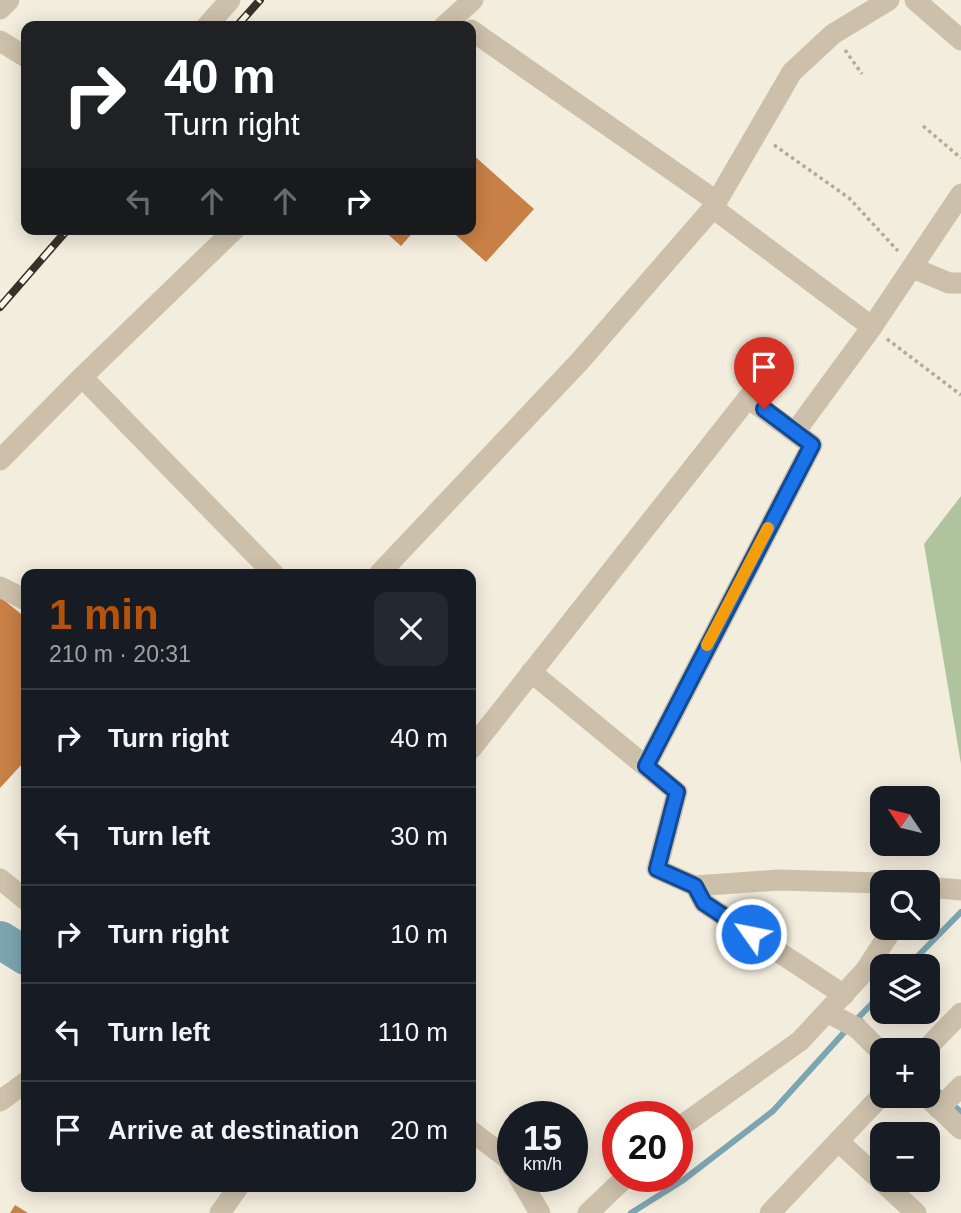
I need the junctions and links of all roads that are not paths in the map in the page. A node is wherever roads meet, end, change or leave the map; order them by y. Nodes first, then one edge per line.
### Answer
1 (9, 0) edge
2 (230, 0) edge
3 (472, 0) edge
4 (889, 0) edge
5 (915, 0) edge
6 (0, 9) edge
7 (211, 21) edge
8 (460, 21) edge
9 (476, 38) edge
10 (961, 40) edge
11 (0, 41) edge
12 (21, 54) edge
13 (961, 194) edge
14 (714, 204) junction
15 (229, 235) edge
16 (913, 268) junction
17 (961, 283) edge
18 (872, 327) junction
19 (82, 377) junction
20 (795, 432) junction
21 (0, 460) edge
22 (269, 569) edge
23 (384, 569) edge
24 (0, 587) edge
25 (21, 598) edge
26 (531, 672) junction
27 (476, 743) edge
28 (646, 766) junction
29 (0, 879) edge
30 (870, 883) edge
31 (695, 886) junction
32 (940, 888) edge
33 (961, 890) edge
34 (21, 896) edge
35 (884, 940) edge
36 (844, 995) junction
37 (827, 1012) junction
38 (961, 1013) edge
39 (937, 1038) edge
40 (870, 1040) edge
41 (21, 1086) edge
42 (961, 1086) edge
43 (940, 1098) edge
44 (0, 1101) edge
45 (870, 1108) edge
46 (939, 1108) edge
47 (693, 1118) edge
48 (961, 1129) edge
49 (476, 1136) edge
50 (838, 1142) junction
51 (497, 1151) edge
52 (235, 1192) edge
53 (527, 1192) edge
54 (611, 1192) edge
55 (774, 1212) edge
56 (220, 1213) edge
57 (540, 1213) edge
58 (588, 1213) edge
59 (916, 1213) edge

1 - 6 street
2 - 7 street
3 - 8 street
4 - 14 street
5 - 10 street
9 - 14 street
11 - 12 street
13 - 16 street
14 - 18 street
14 - 23 street
15 - 19 street
16 - 17 street
16 - 18 street
18 - 20 street
19 - 21 street
19 - 22 street
20 - 26 street
20 - 28 street
24 - 25 street
26 - 27 street
26 - 28 street
28 - 31 street
29 - 34 street
30 - 31 street
31 - 36 street
32 - 33 street
35 - 36 street
36 - 37 street
37 - 40 street
37 - 47 street
38 - 39 street
41 - 44 street
42 - 43 street
45 - 50 street
46 - 48 street
49 - 51 street
50 - 55 street
50 - 59 street
52 - 56 street
53 - 57 street
54 - 58 street

